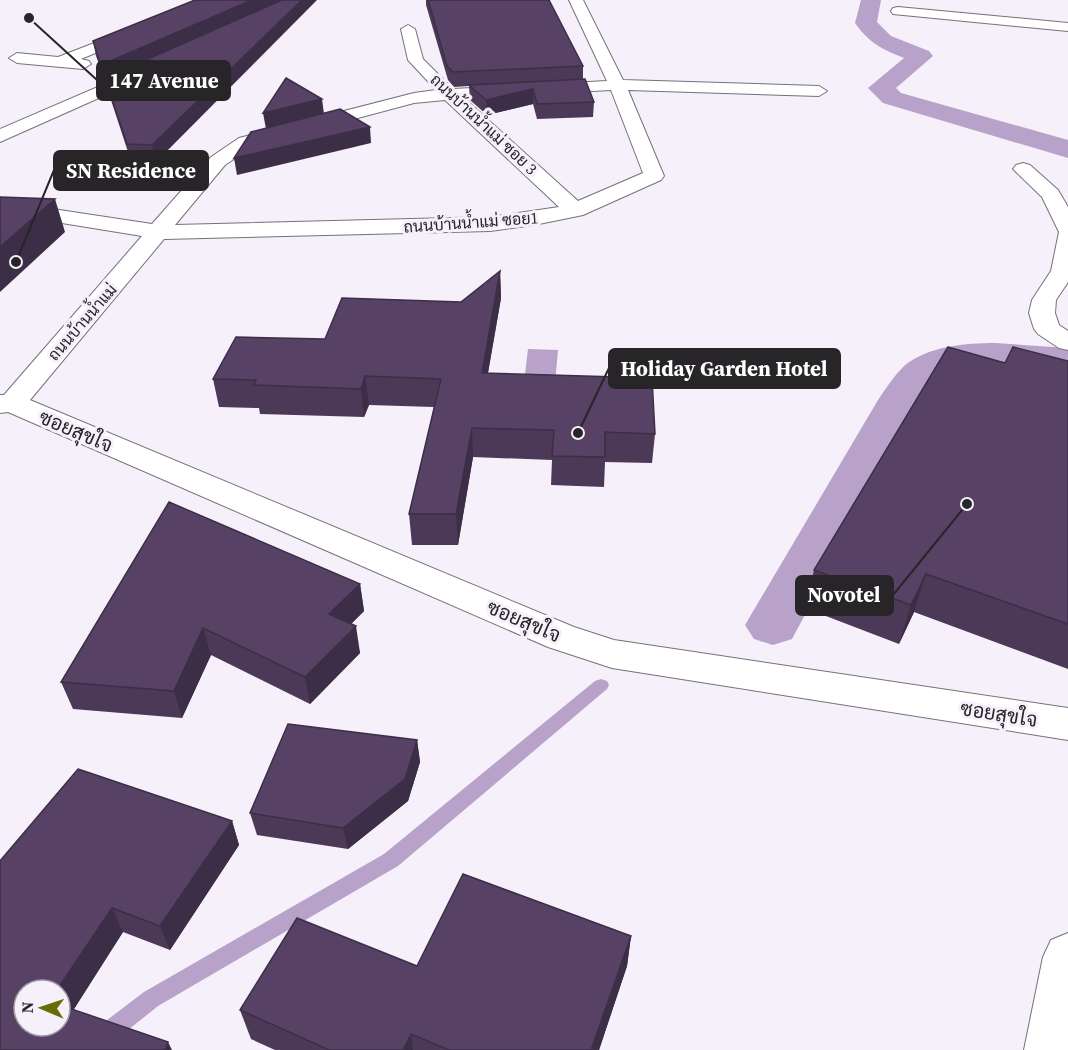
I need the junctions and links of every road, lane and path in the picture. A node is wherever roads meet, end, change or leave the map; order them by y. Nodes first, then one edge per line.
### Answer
1 (576, 0) edge
2 (1042, 8) dead end
3 (898, 11) dead end
4 (153, 24) edge
5 (1044, 25) junction
6 (1068, 27) edge
7 (408, 29) dead end
8 (17, 58) dead end
9 (168, 61) edge
10 (60, 62) junction
11 (147, 70) junction
12 (617, 86) junction
13 (819, 91) dead end
14 (449, 94) junction
15 (0, 118) edge
16 (37, 120) junction
17 (0, 136) edge
18 (1023, 169) dead end
19 (0, 207) edge
20 (575, 210) junction
21 (1068, 229) edge
22 (159, 232) junction
23 (1068, 237) edge
24 (1068, 342) edge
25 (6, 403) edge
26 (1068, 724) edge
27 (1068, 957) edge
28 (1050, 1050) edge

1 - 12 street, ถนนบ้านน้ำแม่ ซอย1
2 - 5 street
3 - 5 street
4 - 10 street
5 - 6 street
7 - 14 street, ถนนบ้านน้ำแม่ ซอย 3
8 - 10 street
9 - 11 street
10 - 11 street
11 - 16 street
12 - 13 street, ถนนบ้านน้ำแม่
12 - 14 street, ถนนบ้านน้ำแม่
12 - 20 street, ถนนบ้านน้ำแม่ ซอย1
14 - 20 street, ถนนบ้านน้ำแม่ ซอย 3
14 - 22 street, ถนนบ้านน้ำแม่
15 - 16 street
16 - 17 street
18 - 21 street
19 - 22 street, ถนนบ้านน้ำแม่ ซอย1
20 - 22 street, ถนนบ้านน้ำแม่ ซอย1
22 - 25 street, ถนนบ้านน้ำแม่
23 - 24 street
25 - 26 street, ซอยสุขใจ
27 - 28 street

